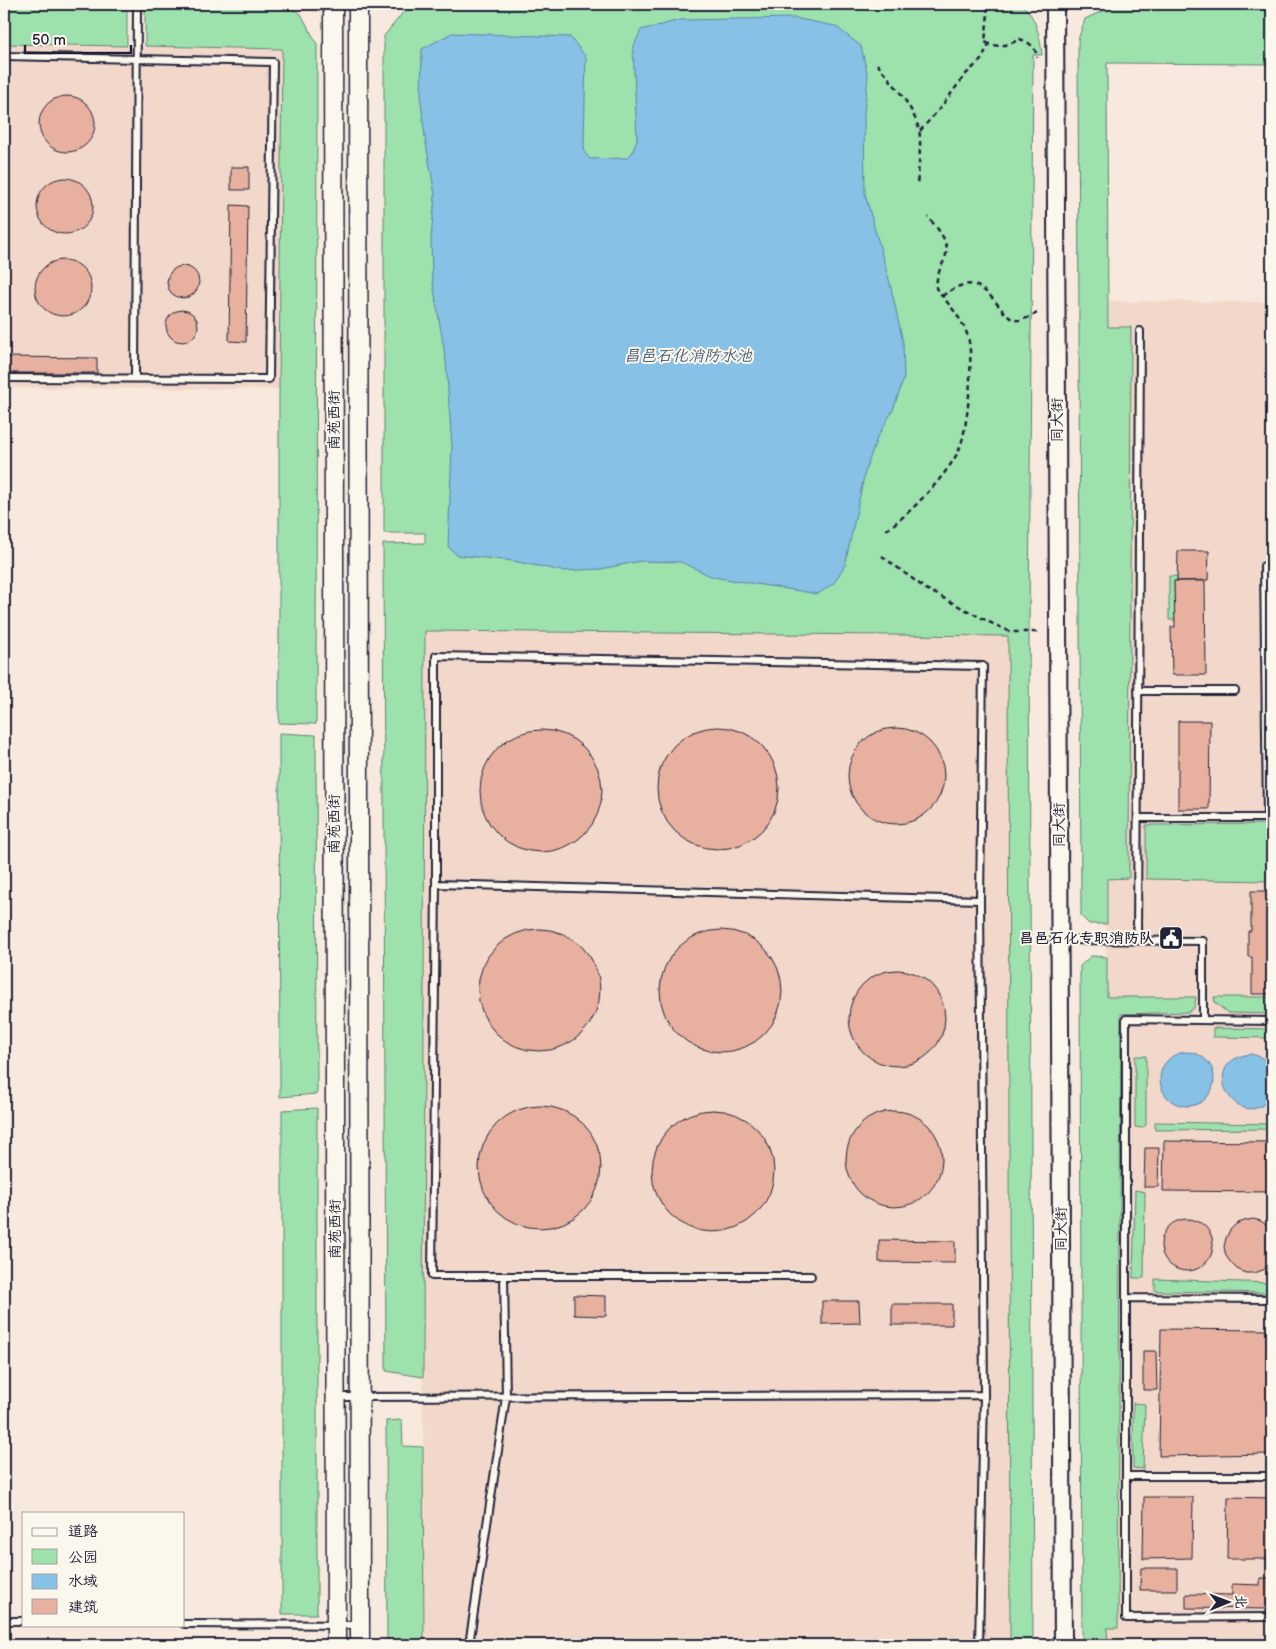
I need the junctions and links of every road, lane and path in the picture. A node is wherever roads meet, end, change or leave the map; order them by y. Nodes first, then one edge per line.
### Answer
1 (137, 4) edge
2 (333, 4) edge
3 (358, 4) edge
4 (978, 4) edge
5 (1055, 4) edge
6 (989, 44) junction
7 (4, 56) edge
8 (1038, 58) dead end
9 (136, 59) junction
10 (878, 64) dead end
11 (920, 131) junction
12 (917, 186) dead end
13 (928, 217) dead end
14 (942, 296) junction
15 (1037, 313) dead end
16 (1140, 331) dead end
17 (4, 378) edge
18 (135, 378) junction
19 (886, 530) dead end
20 (882, 556) dead end
21 (1272, 566) edge
22 (1037, 632) dead end
23 (1138, 692) junction
24 (1235, 692) dead end
25 (1269, 693) edge
26 (1138, 818) junction
27 (1269, 818) edge
28 (436, 884) junction
29 (980, 900) junction
30 (1060, 940) junction
31 (1137, 940) junction
32 (1203, 1020) junction
33 (1272, 1021) edge
34 (504, 1276) junction
35 (811, 1276) dead end
36 (1126, 1298) junction
37 (1272, 1299) edge
38 (984, 1395) junction
39 (336, 1397) junction
40 (360, 1397) junction
41 (506, 1397) junction
42 (1126, 1476) junction
43 (1272, 1476) edge
44 (1272, 1617) edge
45 (4, 1621) edge
46 (22, 1621) edge
47 (185, 1624) edge
48 (360, 1625) junction
49 (336, 1626) junction
50 (336, 1645) edge
51 (360, 1645) edge
52 (469, 1645) edge
53 (979, 1645) edge
54 (1063, 1645) edge

1 - 9 lane
2 - 39 main road, 南苑西街
3 - 40 main road, 南苑西街
4 - 6 path
5 - 30 street, 同大街
6 - 8 path
6 - 11 path
7 - 9 lane
9 - 18 lane
9 - 18 lane
10 - 11 path
11 - 12 path
13 - 14 path
14 - 15 path
14 - 19 path
16 - 23 lane
17 - 18 lane
20 - 22 path
21 - 25 lane
23 - 24 lane
23 - 26 lane
25 - 27 lane
26 - 27 lane
26 - 31 lane
28 - 29 lane
28 - 29 lane
28 - 34 lane
29 - 38 lane
30 - 31 lane
30 - 54 street, 同大街
31 - 32 lane
32 - 33 lane
32 - 36 lane
34 - 35 lane
34 - 41 lane
36 - 37 lane
36 - 42 lane
38 - 41 lane
38 - 53 lane
39 - 40 lane
39 - 49 main road, 南苑西街
40 - 41 lane
40 - 48 main road, 南苑西街
41 - 52 lane
42 - 43 lane
42 - 44 lane
45 - 46 lane
47 - 49 lane
48 - 49 lane
48 - 51 main road, 南苑西街
49 - 50 main road, 南苑西街

